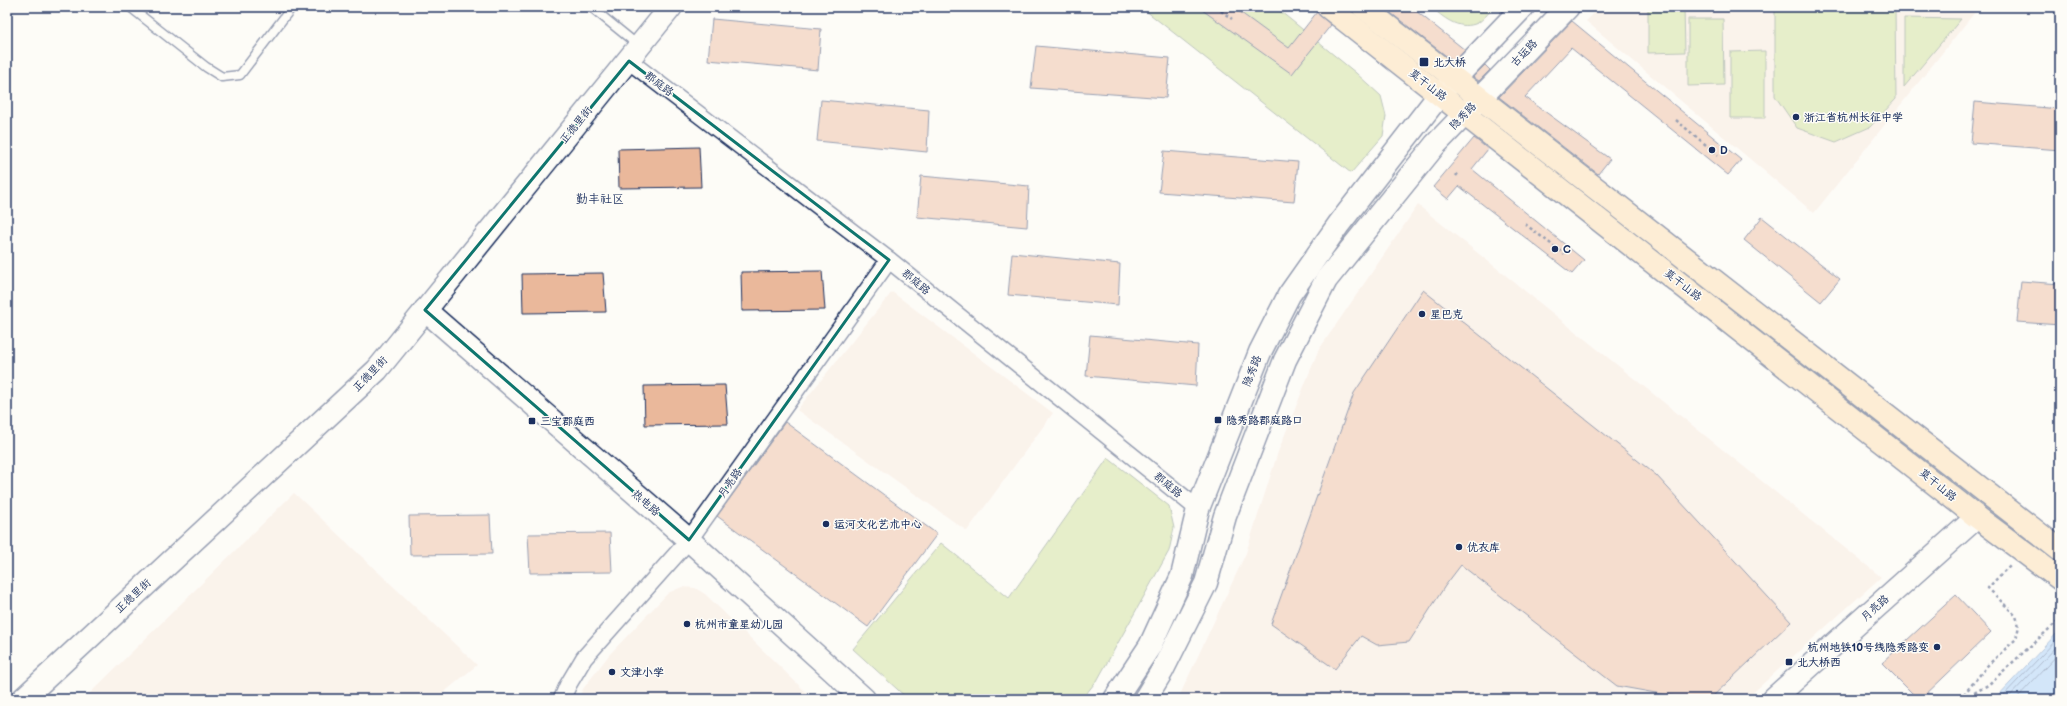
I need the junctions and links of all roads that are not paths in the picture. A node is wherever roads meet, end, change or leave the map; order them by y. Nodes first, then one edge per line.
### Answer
1 (130, 7) edge
2 (292, 7) edge
3 (591, 7) edge
4 (670, 7) edge
5 (1328, 7) edge
6 (1363, 7) edge
7 (1523, 7) edge
8 (1568, 7) edge
9 (634, 54) junction
10 (1454, 78) junction
11 (1440, 94) junction
12 (1480, 99) junction
13 (1465, 114) junction
14 (889, 260) junction
15 (425, 310) junction
16 (1198, 509) junction
17 (1977, 516) junction
18 (689, 540) junction
19 (2056, 547) edge
20 (2060, 579) edge
21 (23, 699) edge
22 (562, 699) edge
23 (864, 699) edge
24 (1115, 699) edge
25 (1145, 699) edge
26 (1773, 699) edge

1 - 2 lane
3 - 9 lane
4 - 9 street, 正德里街
5 - 11 main road, 莫干山路
6 - 10 main road, 莫干山路
7 - 10 street
8 - 12 street, 古运路
9 - 14 street, 郡庭路
9 - 15 street, 正德里街
10 - 11 street, 隐秀路
10 - 12 main road, 莫干山路
11 - 13 main road, 莫干山路
11 - 16 street, 隐秀路
12 - 13 street, 隐秀路
12 - 19 main road, 莫干山路
13 - 17 main road, 莫干山路
13 - 25 street, 隐秀路
14 - 16 street, 郡庭路
14 - 18 street, 月亮路
15 - 18 street, 热电路
15 - 21 street, 正德里街
16 - 24 street, 隐秀路
17 - 20 main road, 莫干山路
17 - 26 street, 月亮路
18 - 22 street, 月亮路
18 - 23 street, 热电路

